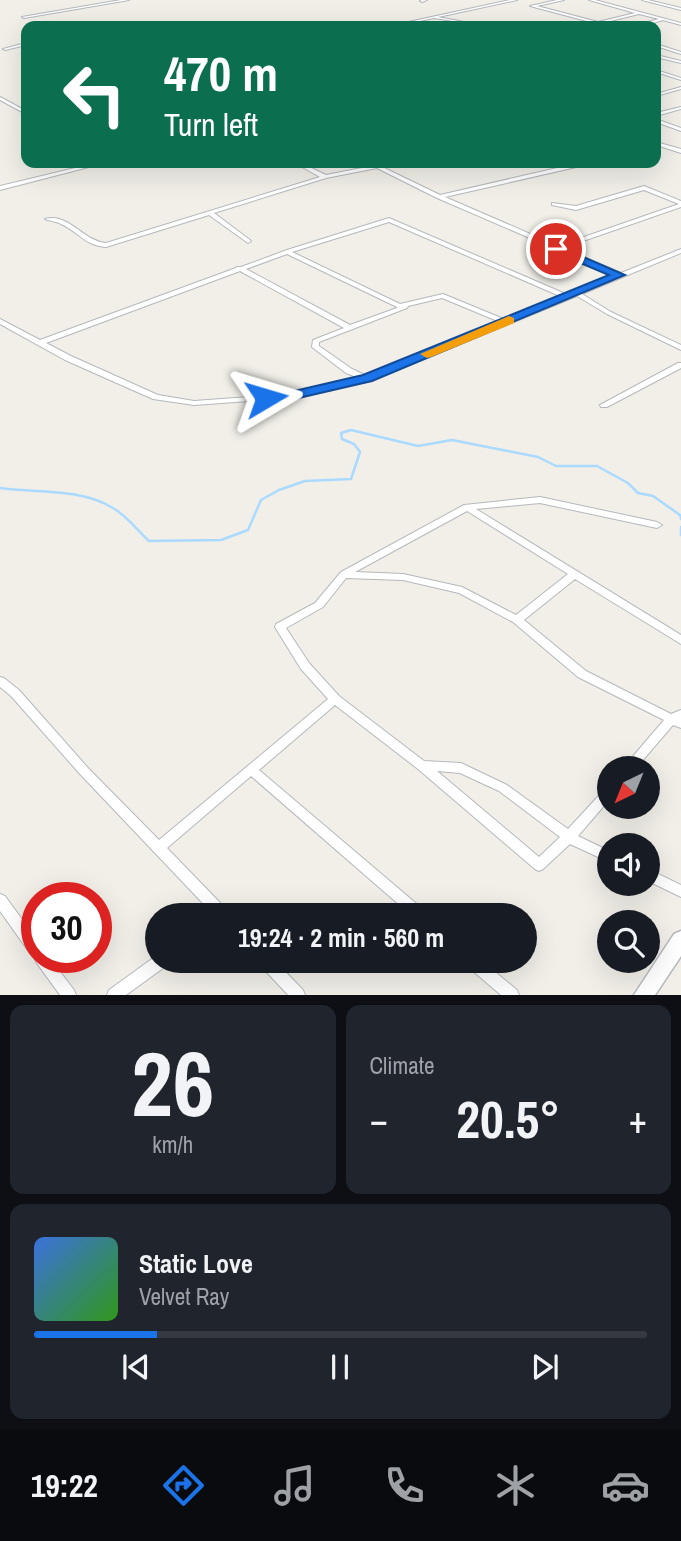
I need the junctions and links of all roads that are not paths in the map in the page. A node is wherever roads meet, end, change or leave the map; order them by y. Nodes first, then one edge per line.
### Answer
1 (127, 0) edge
2 (515, 0) edge
3 (562, 0) edge
4 (591, 0) edge
5 (644, 0) edge
6 (681, 2) edge
7 (667, 6) junction
8 (681, 9) edge
9 (639, 13) junction
10 (677, 16) dead end
11 (24, 17) dead end
12 (432, 17) junction
13 (663, 19) junction
14 (414, 21) edge
15 (454, 21) edge
16 (590, 21) edge
17 (606, 21) edge
18 (656, 21) edge
19 (681, 24) edge
20 (21, 45) edge
21 (661, 47) edge
22 (5, 49) dead end
23 (681, 53) edge
24 (661, 57) edge
25 (681, 62) edge
26 (661, 74) edge
27 (666, 74) joint
28 (681, 79) edge
29 (681, 88) edge
30 (661, 94) edge
31 (0, 98) edge
32 (681, 108) edge
33 (21, 110) edge
34 (661, 116) edge
35 (661, 120) edge
36 (681, 130) edge
37 (661, 144) edge
38 (681, 152) edge
39 (81, 168) edge
40 (307, 168) edge
41 (360, 168) edge
42 (383, 168) edge
43 (564, 168) edge
44 (325, 177) junction
45 (0, 188) edge
46 (439, 197) junction
47 (554, 204) dead end
48 (681, 204) edge
49 (209, 212) junction
50 (48, 219) dead end
51 (248, 241) dead end
52 (556, 249) junction
53 (681, 251) edge
54 (287, 252) junction
55 (239, 268) junction
56 (620, 275) junction
57 (577, 293) junction
58 (567, 297) junction
59 (407, 306) junction
60 (0, 321) edge
61 (505, 322) junction
62 (348, 327) junction
63 (39, 343) junction
64 (681, 348) edge
65 (681, 365) edge
66 (367, 379) junction
67 (604, 405) dead end
68 (467, 506) junction
69 (657, 525) dead end
70 (575, 574) junction
71 (342, 575) junction
72 (517, 621) junction
73 (681, 640) edge
74 (0, 681) edge
75 (335, 699) junction
76 (678, 719) edge
77 (641, 756) edge
78 (422, 766) junction
79 (253, 771) junction
80 (597, 806) edge
81 (569, 837) junction
82 (158, 848) junction
83 (597, 851) edge
84 (660, 881) edge
85 (681, 891) edge
86 (0, 900) edge
87 (211, 903) edge
88 (406, 903) edge
89 (21, 929) edge
90 (681, 940) edge
91 (53, 973) edge
92 (145, 973) edge
93 (277, 973) edge
94 (486, 973) edge
95 (69, 995) edge
96 (114, 995) edge
97 (298, 995) edge
98 (512, 995) edge
99 (644, 995) edge

1 - 11 street
2 - 12 street
3 - 16 street
4 - 9 street
5 - 7 street
6 - 7 street
7 - 8 street
9 - 13 street
9 - 17 street
10 - 13 street
12 - 14 street
12 - 15 street
13 - 18 street
13 - 19 street
20 - 22 street
21 - 23 street
24 - 25 street
26 - 27 street
27 - 28 street
29 - 30 street
31 - 33 street
32 - 34 street
35 - 36 street
37 - 38 street
39 - 45 street
40 - 44 street
41 - 44 street
42 - 46 street
43 - 46 street
44 - 49 street
46 - 52 street
47 - 48 street
48 - 52 street
49 - 50 street
49 - 51 street
52 - 56 street
53 - 56 street
54 - 55 street
54 - 58 street
54 - 59 street
55 - 62 street
55 - 63 street
56 - 57 street
57 - 58 street
57 - 64 street
58 - 61 street
59 - 61 street
59 - 62 street
60 - 63 street
61 - 66 street
62 - 66 street
63 - 66 street
65 - 67 street
68 - 69 street
68 - 70 street
68 - 71 street
70 - 72 street
70 - 73 street
71 - 72 street
71 - 75 street
72 - 76 street
74 - 82 street
75 - 78 street
75 - 79 street
76 - 77 street
78 - 81 street
78 - 81 street
79 - 82 street
79 - 88 street
80 - 81 street
81 - 83 street
82 - 87 street
84 - 85 street
86 - 89 street
90 - 99 street
91 - 95 street
92 - 96 street
93 - 97 street
94 - 98 street

